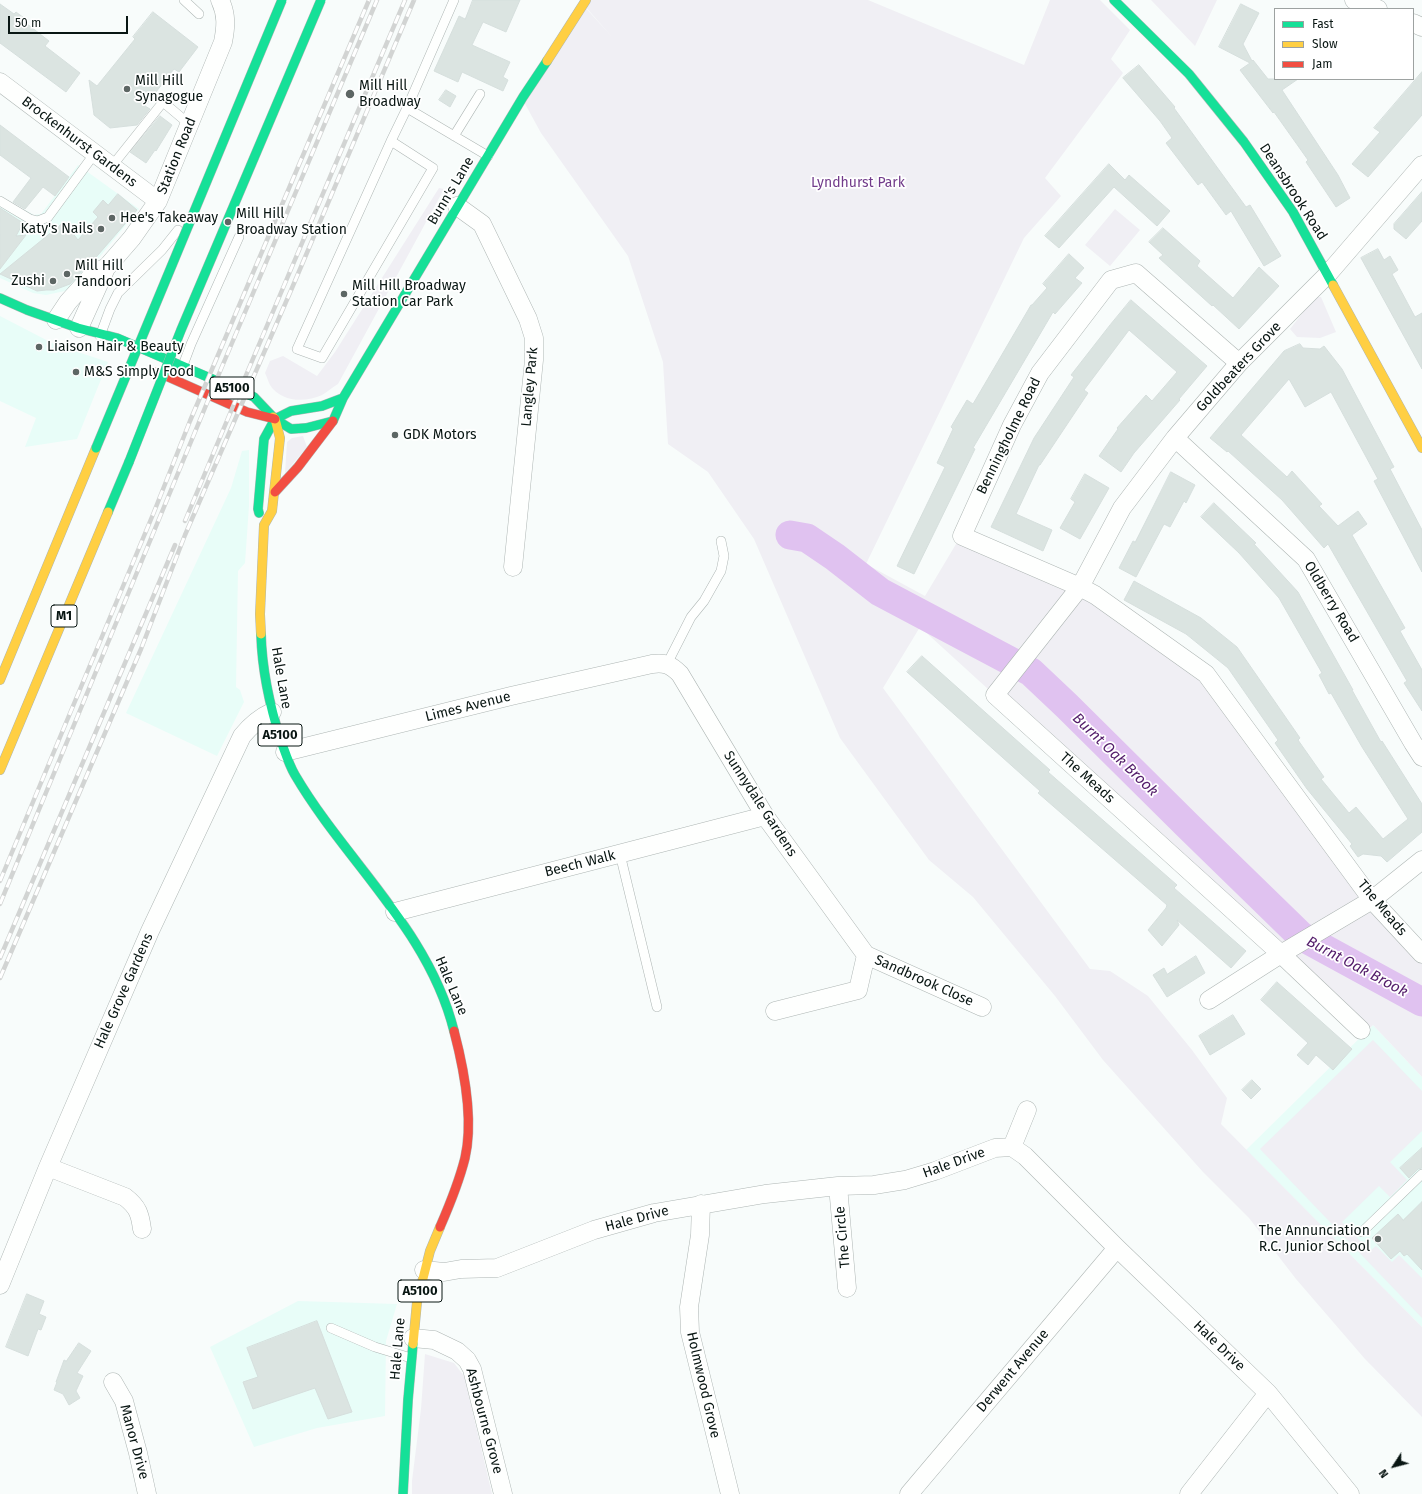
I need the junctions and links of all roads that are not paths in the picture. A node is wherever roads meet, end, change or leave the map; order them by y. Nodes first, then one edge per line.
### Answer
1 (184, 0) edge
2 (282, 0) edge
3 (321, 0) edge
4 (454, 0) edge
5 (586, 0) edge
6 (1114, 0) edge
7 (1354, 0) edge
8 (222, 4) edge
9 (1375, 8) edge
10 (199, 14) dead end
11 (0, 82) edge
12 (480, 94) dead end
13 (407, 108) junction
14 (190, 124) junction
15 (454, 136) junction
16 (391, 141) junction
17 (95, 154) junction
18 (488, 156) junction
19 (1422, 165) edge
20 (112, 166) junction
21 (0, 201) edge
22 (158, 201) junction
23 (457, 206) junction
24 (183, 222) dead end
25 (239, 237) dead end
26 (106, 268) junction
27 (1328, 274) junction
28 (0, 298) edge
29 (56, 320) junction
30 (79, 328) junction
31 (100, 336) junction
32 (191, 344) junction
33 (108, 346) dead end
34 (156, 355) junction
35 (122, 356) dead end
36 (1239, 363) junction
37 (183, 366) junction
38 (177, 380) junction
39 (343, 398) junction
40 (275, 419) junction
41 (333, 421) junction
42 (1175, 438) junction
43 (1422, 448) edge
44 (274, 492) junction
45 (264, 525) junction
46 (962, 536) joint
47 (722, 542) dead end
48 (513, 567) dead end
49 (1080, 587) junction
50 (659, 664) junction
51 (0, 680) edge
52 (272, 712) junction
53 (285, 752) junction
54 (1422, 757) edge
55 (0, 770) edge
56 (765, 816) junction
57 (620, 854) junction
58 (1422, 860) edge
59 (1372, 900) junction
60 (395, 912) junction
61 (1281, 954) junction
62 (1422, 954) edge
63 (866, 955) junction
64 (1209, 1000) dead end
65 (657, 1007) dead end
66 (982, 1007) dead end
67 (775, 1011) dead end
68 (1361, 1030) dead end
69 (1027, 1110) dead end
70 (1012, 1147) junction
71 (48, 1167) junction
72 (1422, 1174) edge
73 (838, 1186) junction
74 (701, 1204) junction
75 (142, 1229) dead end
76 (1362, 1232) dead end
77 (1117, 1248) junction
78 (424, 1270) junction
79 (0, 1285) edge
80 (847, 1288) dead end
81 (331, 1328) dead end
82 (413, 1338) junction
83 (411, 1358) junction
84 (116, 1386) dead end
85 (1268, 1393) junction
86 (147, 1494) edge
87 (403, 1494) edge
88 (503, 1494) edge
89 (730, 1494) edge
90 (909, 1494) edge
91 (1190, 1494) edge
92 (1350, 1494) edge

1 - 10 lane
2 - 51 main road, M1, bridge
3 - 55 main road, M1, bridge
4 - 13 lane
5 - 18 main road, Bunn's Lane
6 - 27 main road, Deansbrook Road
7 - 9 street
8 - 14 street, Station Road
11 - 17 street, Brockenhurst Gardens
12 - 15 lane
13 - 15 lane
13 - 16 lane
14 - 20 lane
14 - 22 street, Station Road
15 - 18 lane
16 - 16 lane
17 - 20 street, Brockenhurst Gardens
17 - 21 lane
18 - 23 main road, Bunn's Lane
19 - 27 street, Goldbeaters Grove
20 - 22 street, Brockenhurst Gardens
22 - 26 street, Station Road
23 - 39 main road, Bunn's Lane
23 - 48 street, Langley Park
24 - 31 lane
25 - 32 lane
26 - 29 street, Station Road
26 - 30 street, Station Road
27 - 36 street, Goldbeaters Grove
27 - 43 main road, Deansbrook Road
28 - 29 main road, A5100
29 - 30 main road, A5100
30 - 31 main road, A5100
31 - 33 main road
31 - 34 main road, A5100
32 - 34 lane
32 - 37 lane
34 - 37 main road, A5100
35 - 38 main road, A5100
36 - 42 street, Goldbeaters Grove
36 - 46 street, Benningholme Road
37 - 38 lane
37 - 40 main road, A5100
38 - 40 main road, A5100
39 - 40 main road
39 - 41 main road, Bunn's Lane
40 - 41 main road
40 - 44 main road, Hale Lane / A5100
40 - 45 main road, Hale Lane / A5100
41 - 44 main road, Bunn's Lane
42 - 49 street, Goldbeaters Grove
42 - 54 street, Oldberry Road
44 - 45 main road, Hale Lane / A5100
45 - 52 main road, Hale Lane / A5100
46 - 49 street, The Meads
47 - 50 lane
49 - 59 street, The Meads
49 - 61 street, The Meads
50 - 53 street, Limes Avenue
50 - 56 street, Sunnydale Gardens
52 - 53 main road, Hale Lane / A5100
52 - 71 street, Hale Grove Gardens
53 - 60 main road, Hale Lane / A5100
56 - 57 street, Beech Walk
56 - 63 street, Sunnydale Gardens
57 - 60 street, Beech Walk
57 - 65 lane
58 - 59 street
59 - 61 street
59 - 62 street, The Meads
60 - 78 main road, Hale Lane / A5100
61 - 64 street
61 - 68 street, The Meads
63 - 66 street, Sandbrook Close
63 - 67 street
69 - 70 street
70 - 73 street, Hale Drive
70 - 77 street, Hale Drive
71 - 75 street
71 - 79 street, Hale Grove Gardens
72 - 76 lane
73 - 74 street, Hale Drive
73 - 80 street, The Circle
74 - 78 street, Hale Drive
74 - 89 street, Holmwood Grove
77 - 85 street, Hale Drive
77 - 90 street, Derwent Avenue
78 - 82 main road, Hale Lane / A5100
81 - 83 lane
82 - 83 main road, Hale Lane / A5100
82 - 88 street, Ashbourne Grove
83 - 87 main road, Hale Lane / A5100
84 - 86 street, Manor Drive
85 - 91 street
85 - 92 street, Hale Drive

